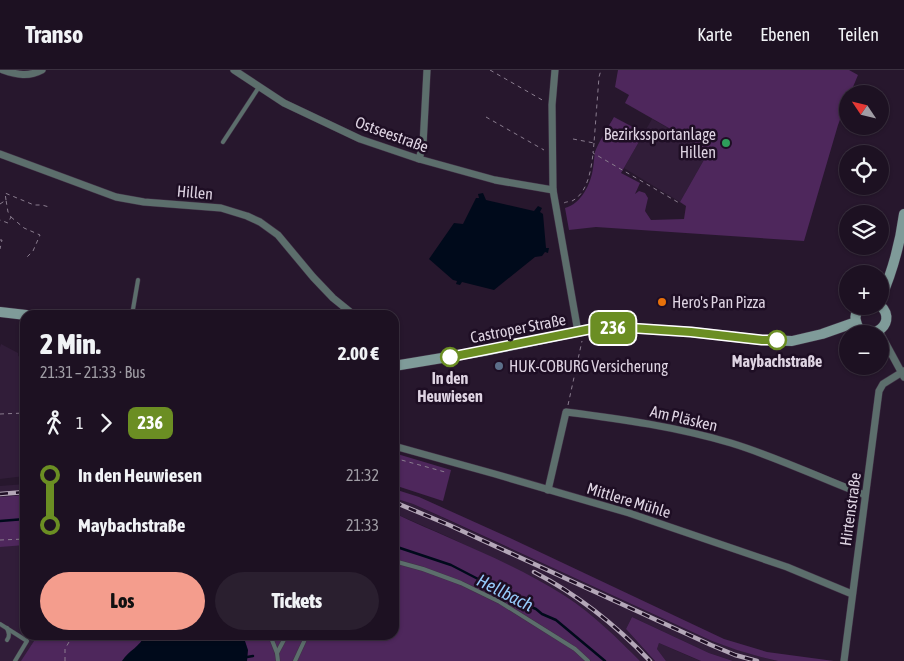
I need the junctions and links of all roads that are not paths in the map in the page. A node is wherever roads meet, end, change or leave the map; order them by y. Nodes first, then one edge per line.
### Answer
1 (3, 70) edge
2 (42, 70) edge
3 (234, 70) edge
4 (427, 70) edge
5 (555, 70) edge
6 (259, 86) junction
7 (223, 142) dead end
8 (0, 154) edge
9 (419, 159) junction
10 (553, 190) junction
11 (904, 214) edge
12 (889, 275) edge
13 (138, 280) dead end
14 (133, 310) edge
15 (348, 310) edge
16 (0, 312) edge
17 (20, 314) edge
18 (856, 315) edge
19 (856, 322) junction
20 (857, 325) edge
21 (581, 331) junction
22 (889, 347) edge
23 (399, 365) edge
24 (903, 373) edge
25 (399, 447) edge
26 (548, 490) junction
27 (866, 495) junction
28 (399, 562) edge
29 (852, 594) junction
30 (0, 624) edge
31 (7, 628) junction
32 (20, 636) edge
33 (8, 640) dead end
34 (25, 640) edge
35 (272, 640) edge
36 (284, 640) edge
37 (304, 640) edge
38 (277, 653) junction
39 (15, 661) edge
40 (278, 661) edge
41 (295, 661) edge
42 (588, 661) edge
43 (844, 661) edge

1 - 2 street
3 - 6 street, Ostseestraße
4 - 9 street
5 - 10 street
6 - 7 lane
6 - 9 street, Ostseestraße
8 - 15 street, Hillen
9 - 10 street, Ostseestraße
10 - 21 street
11 - 12 main road
13 - 14 lane
16 - 17 main road
18 - 19 main road
19 - 20 main road
19 - 21 main road, Castroper Straße
21 - 23 main road, Castroper Straße
22 - 24 street
24 - 27 street, Hirtenstraße
25 - 26 street, Mittlere Mühle
26 - 27 street, Am Pläsken
26 - 29 street, Mittlere Mühle
27 - 29 street, Hirtenstraße
28 - 42 lane
29 - 43 street, Hirtenstraße
30 - 31 lane
31 - 32 lane
31 - 33 lane
34 - 39 lane
35 - 38 lane
36 - 38 lane
37 - 41 lane
38 - 40 lane

